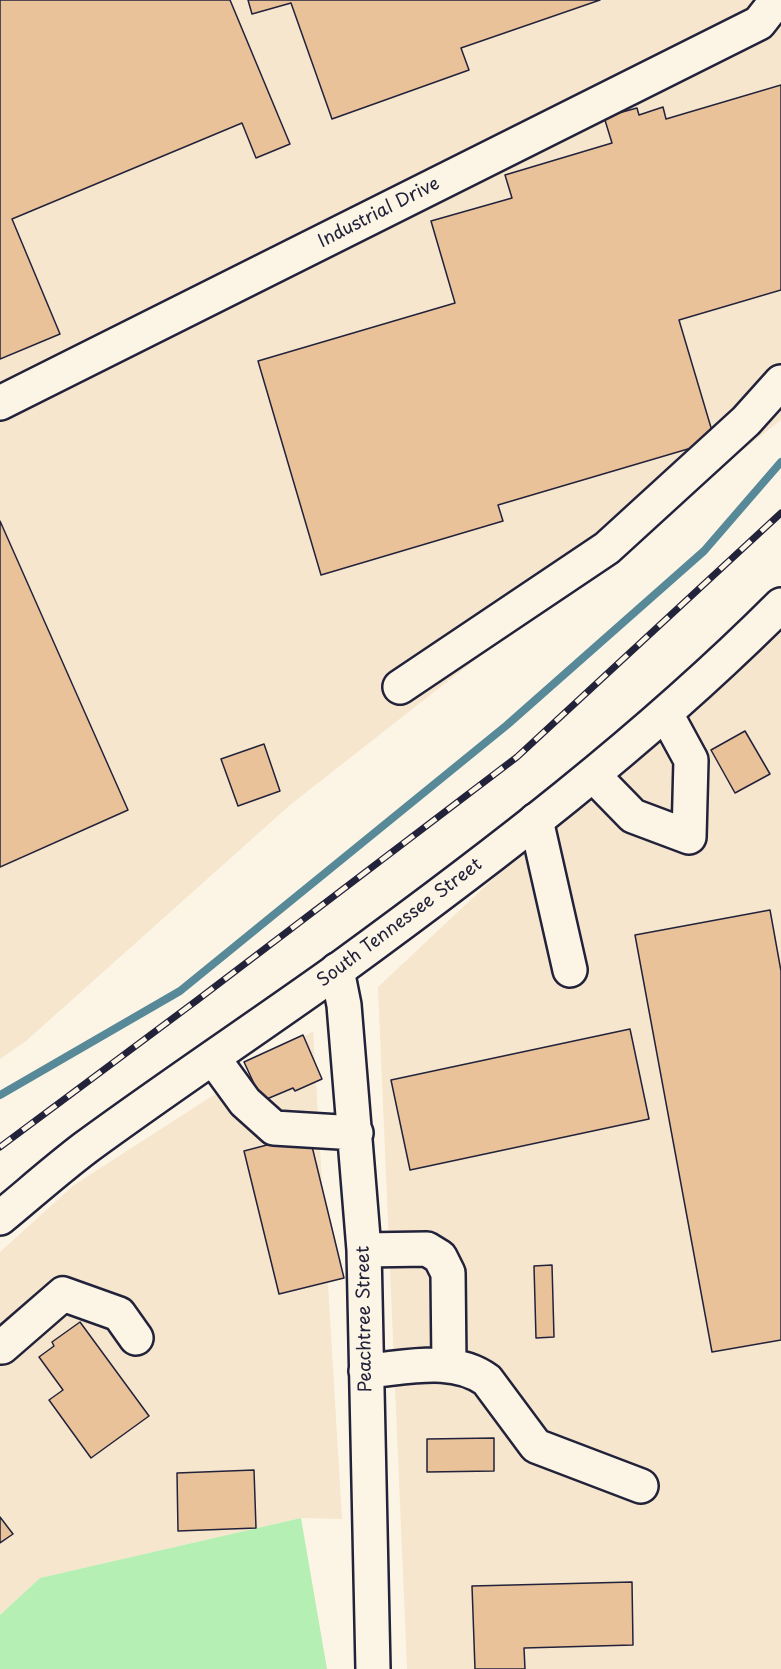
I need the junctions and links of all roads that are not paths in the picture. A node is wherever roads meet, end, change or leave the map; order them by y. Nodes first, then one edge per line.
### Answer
1 (768, 11) edge
2 (781, 382) edge
3 (0, 403) edge
4 (781, 605) edge
5 (400, 687) dead end
6 (666, 714) junction
7 (593, 775) junction
8 (536, 820) junction
9 (338, 970) junction
10 (570, 970) dead end
11 (213, 1058) junction
12 (356, 1133) junction
13 (0, 1218) edge
14 (364, 1250) junction
15 (136, 1338) dead end
16 (0, 1345) edge
17 (449, 1364) junction
18 (366, 1371) junction
19 (641, 1486) dead end
20 (373, 1669) edge

1 - 3 street, Industrial Drive
2 - 5 street
4 - 6 street, South Tennessee Street
6 - 7 street, South Tennessee Street
6 - 7 street
7 - 8 street, South Tennessee Street
8 - 9 street, South Tennessee Street
8 - 10 street
9 - 11 street, South Tennessee Street
9 - 12 street, Peachtree Street
11 - 12 street
11 - 13 street, South Tennessee Street
12 - 14 street, Peachtree Street
14 - 17 street
14 - 18 street, Peachtree Street
15 - 16 street
17 - 18 street
17 - 19 street
18 - 20 street, Peachtree Street

